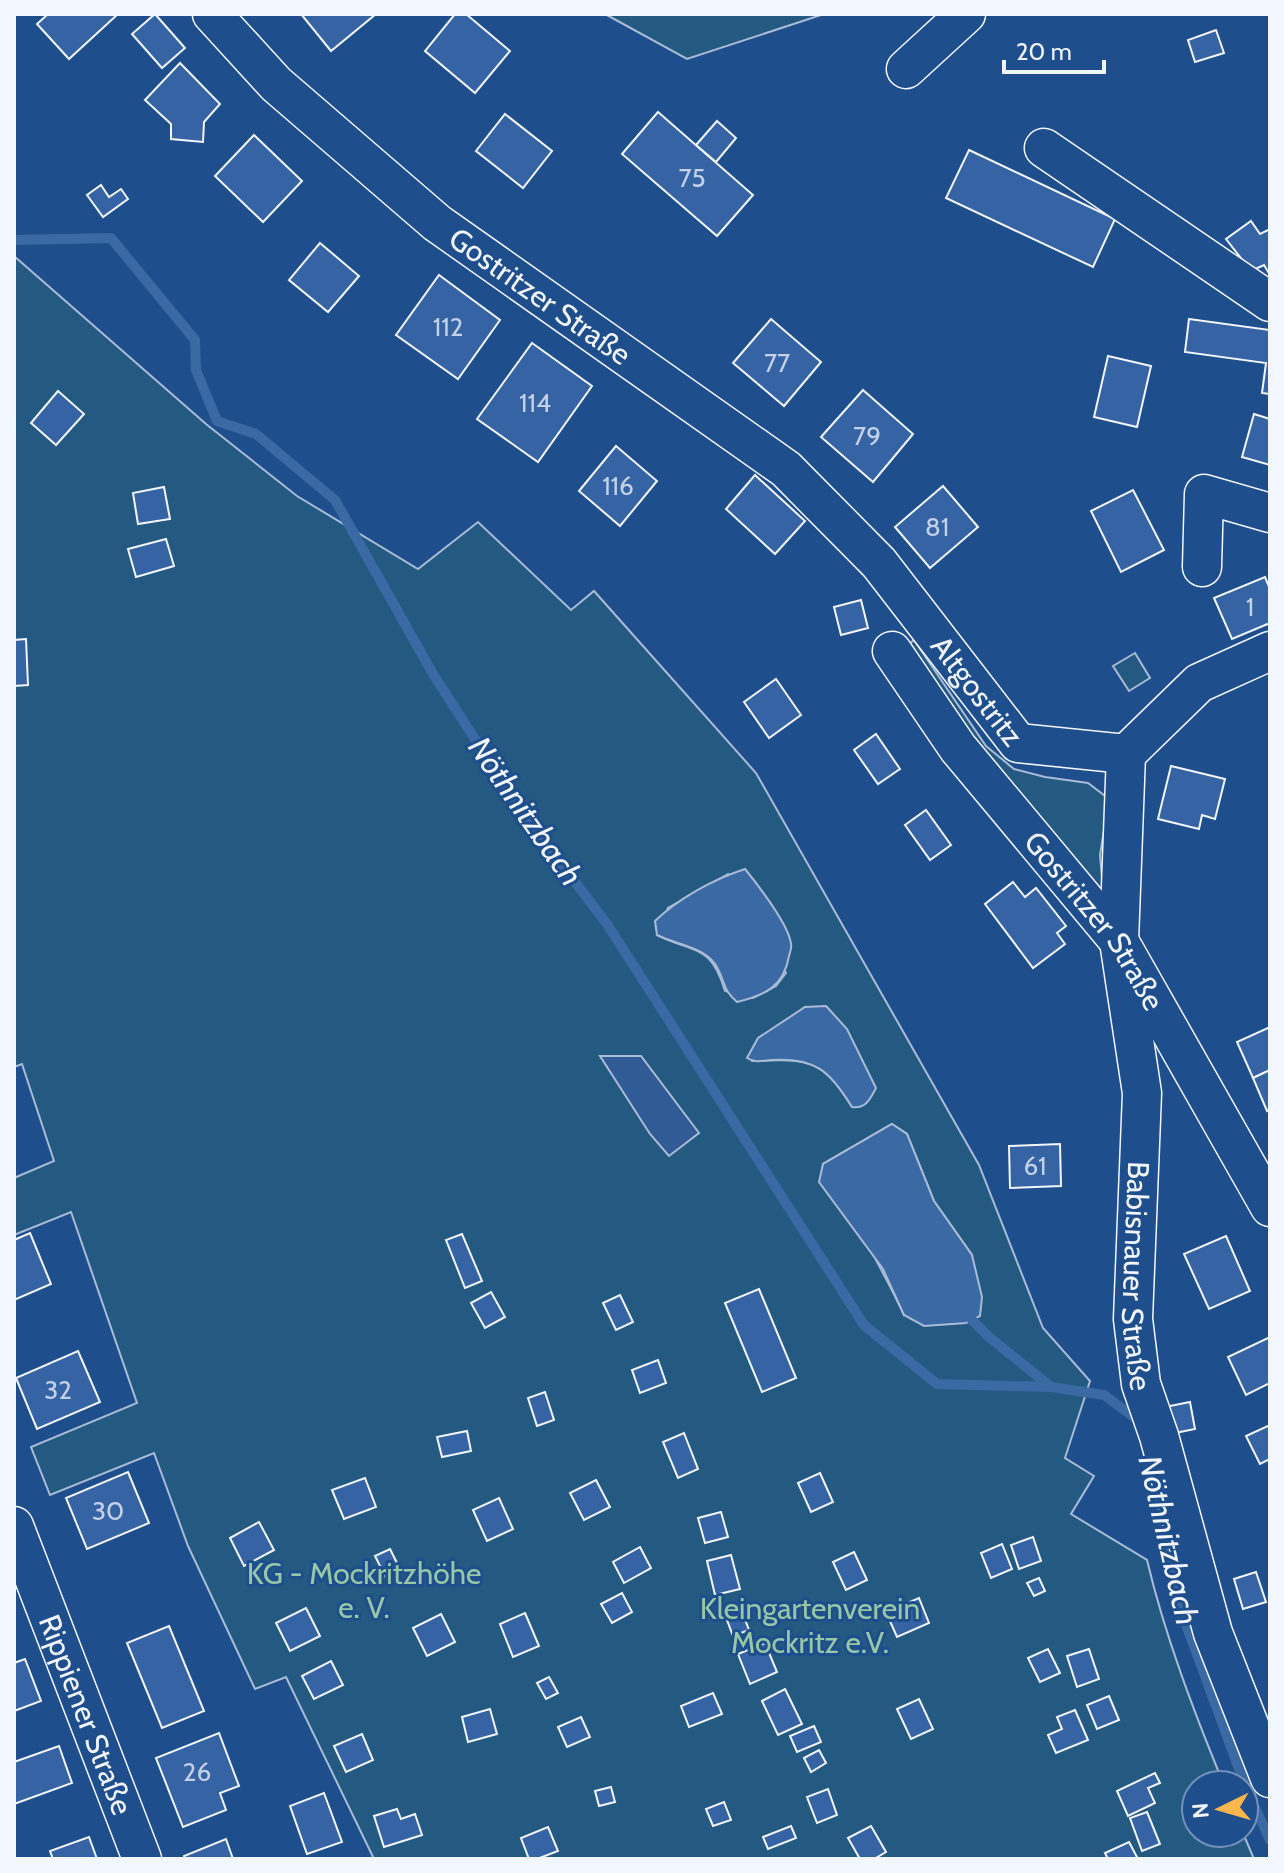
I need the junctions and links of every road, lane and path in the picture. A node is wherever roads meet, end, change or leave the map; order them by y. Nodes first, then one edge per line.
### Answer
1 (212, 14) edge
2 (966, 14) edge
3 (906, 69) dead end
4 (1044, 148) dead end
5 (1270, 302) edge
6 (1270, 513) edge
7 (879, 563) joint
8 (1202, 567) dead end
9 (892, 651) dead end
10 (1270, 651) edge
11 (1126, 754) junction
12 (1119, 941) junction
13 (1270, 1207) edge
14 (14, 1526) edge
15 (1270, 1778) edge
16 (142, 1859) edge

1 - 7 street, Gostritzer Straße
2 - 3 street
4 - 5 street
6 - 8 street
7 - 11 street, Altgostritz
9 - 12 street, Gostritzer Straße
10 - 11 street
11 - 12 street, Babisnauer Straße
12 - 13 street, Gostritzer Straße
12 - 15 street, Babisnauer Straße
14 - 16 street, Rippiener Straße

